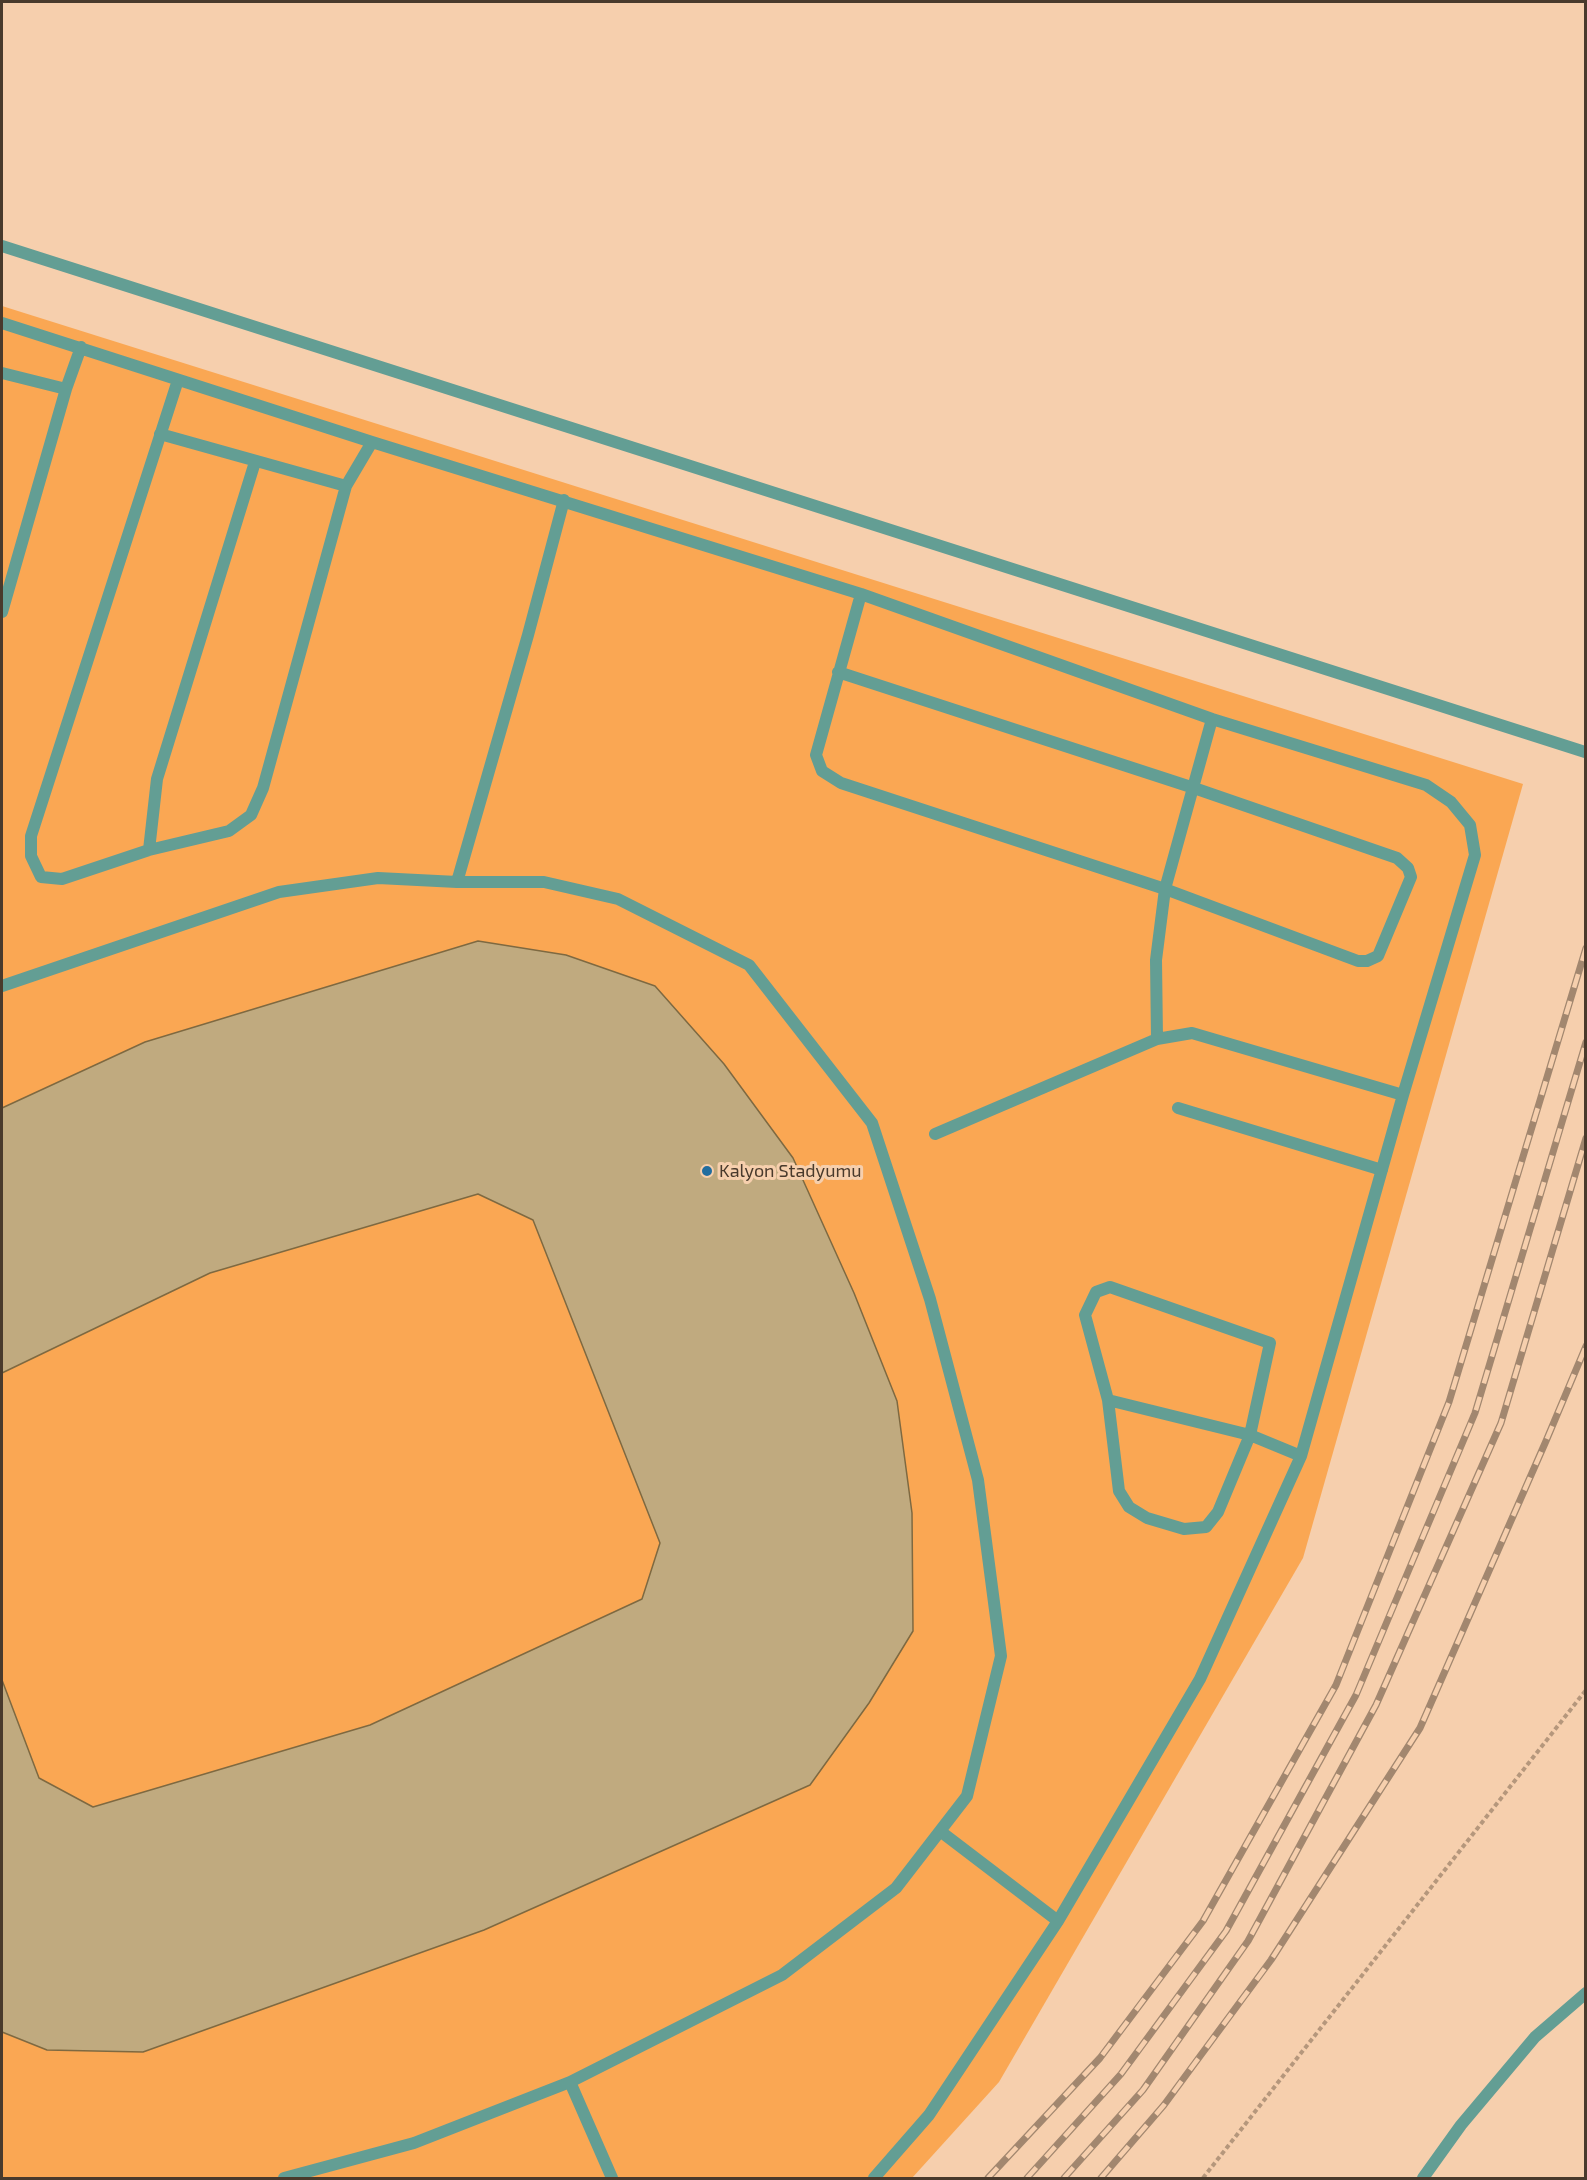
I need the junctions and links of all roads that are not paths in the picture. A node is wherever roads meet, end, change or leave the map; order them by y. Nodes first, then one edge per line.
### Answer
1 (2, 246) edge
2 (2, 323) edge
3 (81, 347) junction
4 (2, 374) edge
5 (177, 380) junction
6 (66, 388) junction
7 (160, 434) junction
8 (372, 442) junction
9 (255, 462) junction
10 (346, 486) junction
11 (564, 500) junction
12 (861, 594) junction
13 (2, 612) edge
14 (838, 672) junction
15 (1212, 719) junction
16 (1586, 752) edge
17 (1194, 788) junction
18 (149, 850) junction
19 (457, 882) junction
20 (1165, 889) junction
21 (2, 986) edge
22 (1157, 1039) junction
23 (1403, 1095) junction
24 (1178, 1108) dead end
25 (935, 1134) dead end
26 (1382, 1170) junction
27 (1108, 1400) junction
28 (1250, 1435) junction
29 (1301, 1456) junction
30 (940, 1831) junction
31 (1058, 1921) junction
32 (1586, 1993) edge
33 (570, 2082) junction
34 (284, 2178) edge
35 (612, 2178) edge
36 (874, 2178) edge
37 (1423, 2178) edge

1 - 16 street
2 - 3 street
3 - 5 street
3 - 6 street
4 - 6 street
5 - 7 street
5 - 8 street
6 - 13 street
7 - 9 street
7 - 18 street
8 - 10 street
8 - 11 street
9 - 10 street
9 - 18 street
10 - 18 street
11 - 12 street
11 - 19 street
12 - 14 street
12 - 15 street
14 - 17 street
14 - 20 street
15 - 17 street
15 - 23 street
17 - 20 street
17 - 20 street
19 - 21 street
19 - 30 street
20 - 22 street
22 - 23 street
22 - 25 street
23 - 26 street
24 - 26 street
26 - 29 street
27 - 28 street
27 - 28 street
27 - 28 street
28 - 29 street
29 - 31 street
30 - 31 street
30 - 33 street
31 - 36 street
32 - 37 street
33 - 34 street
33 - 35 street

